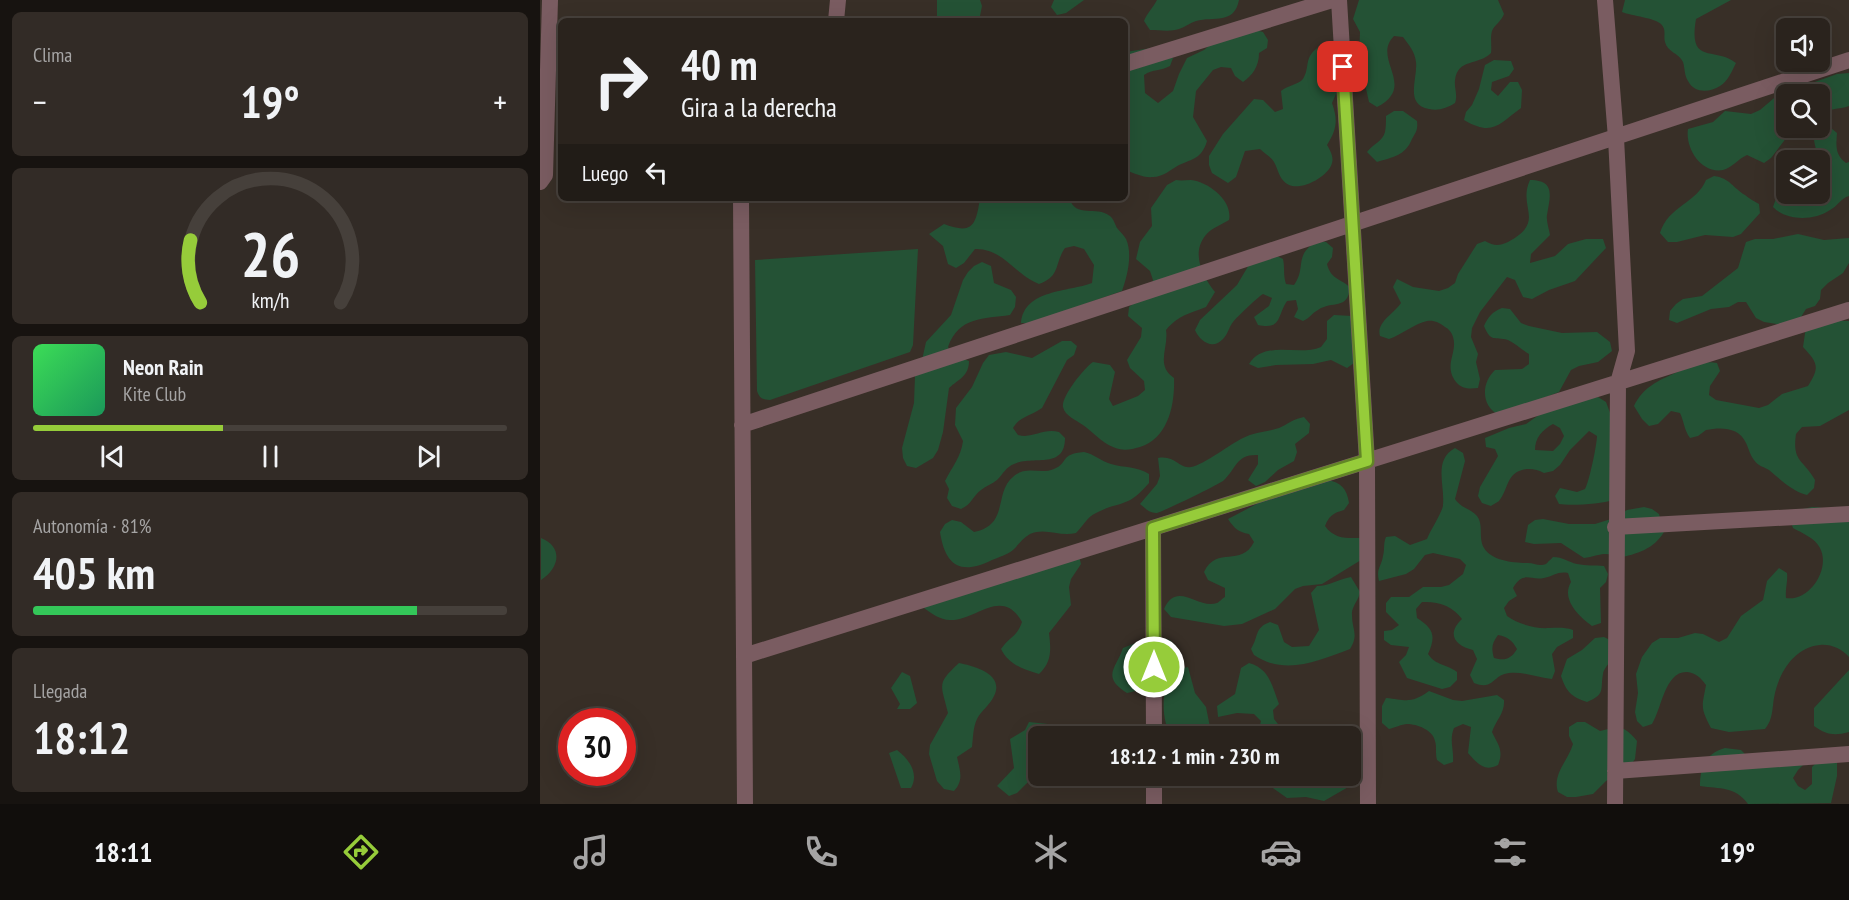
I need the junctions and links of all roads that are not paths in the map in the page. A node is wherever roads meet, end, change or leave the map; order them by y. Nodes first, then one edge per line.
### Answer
1 (550, 0) edge
2 (838, 0) edge
3 (1332, 0) edge
4 (1339, 0) edge
5 (1605, 0) edge
6 (836, 18) edge
7 (1849, 60) edge
8 (1128, 63) edge
9 (1616, 138) junction
10 (549, 177) edge
11 (741, 201) edge
12 (1352, 224) junction
13 (1849, 310) edge
14 (1618, 383) junction
15 (742, 425) junction
16 (1367, 461) junction
17 (1849, 514) edge
18 (1616, 527) junction
19 (1153, 528) junction
20 (744, 656) junction
21 (1154, 726) edge
22 (1849, 754) edge
23 (1615, 771) junction
24 (1154, 786) edge
25 (745, 804) edge
26 (1154, 804) edge
27 (1368, 804) edge
28 (1616, 804) edge

1 - 10 street
2 - 6 street
3 - 8 street
4 - 12 street
5 - 9 street
7 - 9 street
9 - 12 street
9 - 14 street
11 - 15 street
12 - 15 street
12 - 16 street
13 - 14 street
14 - 16 street
14 - 18 street
15 - 20 street
16 - 19 street
16 - 27 street
17 - 18 street
18 - 23 street
19 - 20 street
19 - 21 street
20 - 25 street
22 - 23 street
23 - 28 street
24 - 26 street

